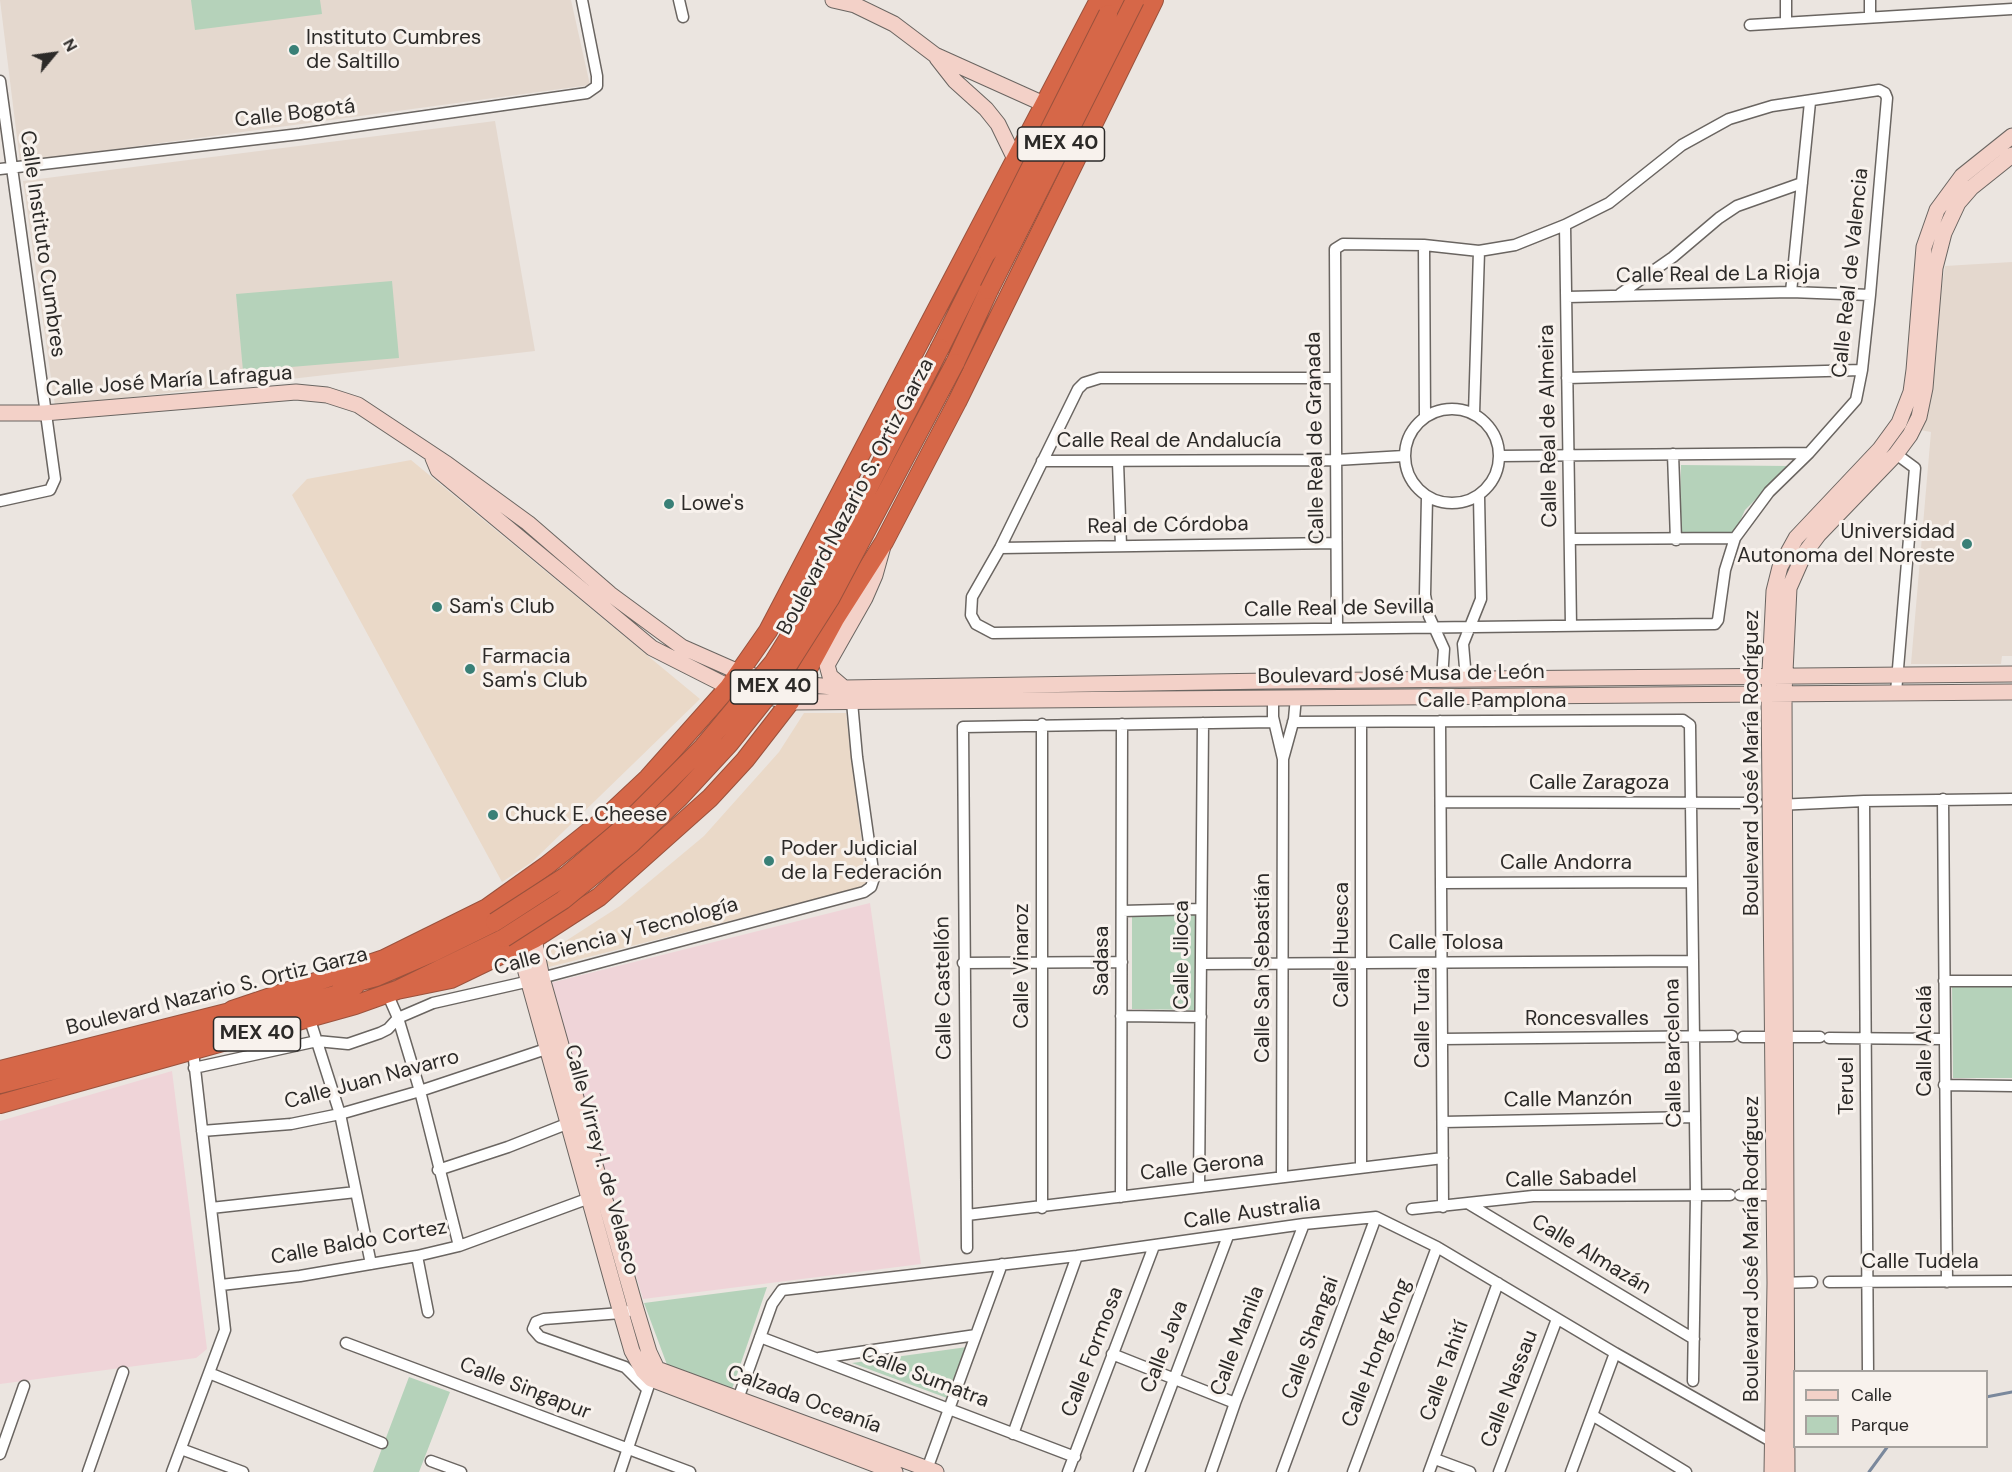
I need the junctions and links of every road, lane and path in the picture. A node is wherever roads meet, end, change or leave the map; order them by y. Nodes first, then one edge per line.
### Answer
1 (582, 0) edge
2 (679, 0) edge
3 (833, 0) edge
4 (1135, 0) edge
5 (1154, 0) edge
6 (1786, 0) edge
7 (1870, 0) edge
8 (855, 2) edge
9 (1108, 5) edge
10 (1954, 5) edge
11 (2012, 9) edge
12 (1870, 16) junction
13 (683, 17) dead end
14 (1786, 22) junction
15 (1750, 25) dead end
16 (935, 55) junction
17 (0, 81) edge
18 (1810, 102) junction
19 (1046, 104) junction
20 (1091, 127) junction
21 (2012, 136) edge
22 (2012, 155) edge
23 (1015, 159) junction
24 (0, 169) edge
25 (13, 169) junction
26 (1802, 183) junction
27 (1565, 225) junction
28 (1424, 245) junction
29 (1479, 251) junction
30 (1791, 292) junction
31 (1870, 295) junction
32 (1618, 296) junction
33 (1567, 297) junction
34 (959, 311) junction
35 (995, 319) junction
36 (958, 357) junction
37 (905, 368) junction
38 (1862, 370) junction
39 (1334, 378) junction
40 (1567, 378) junction
41 (0, 413) edge
42 (44, 413) junction
43 (1474, 414) junction
44 (1425, 417) junction
45 (1809, 453) junction
46 (1673, 454) junction
47 (1896, 454) junction
48 (431, 455) junction
49 (1404, 456) junction
50 (1500, 456) junction
51 (1569, 456) junction
52 (1336, 460) junction
53 (1042, 461) junction
54 (1118, 462) junction
55 (1479, 496) junction
56 (1427, 497) junction
57 (0, 501) edge
58 (1735, 538) junction
59 (1571, 539) junction
60 (1676, 540) junction
61 (884, 542) junction
62 (1336, 543) junction
63 (1121, 546) junction
64 (1000, 548) junction
65 (610, 594) junction
66 (1715, 624) joint
67 (1570, 626) junction
68 (1433, 627) junction
69 (1337, 628) junction
70 (1468, 628) junction
71 (629, 629) junction
72 (768, 631) junction
73 (821, 643) junction
74 (741, 673) junction
75 (1899, 674) junction
76 (2012, 674) edge
77 (1777, 676) junction
78 (1569, 678) junction
79 (1442, 679) junction
80 (1466, 679) junction
81 (1333, 680) junction
82 (801, 684) junction
83 (729, 687) junction
84 (1776, 692) junction
85 (2012, 692) edge
86 (1896, 693) junction
87 (1570, 694) junction
88 (848, 695) junction
89 (1296, 697) junction
90 (1273, 698) junction
91 (790, 702) junction
92 (710, 708) junction
93 (1440, 721) junction
94 (1274, 722) junction
95 (1293, 722) junction
96 (1361, 722) junction
97 (1203, 723) junction
98 (1042, 724) junction
99 (1122, 724) junction
100 (1690, 725) joint
101 (1283, 759) junction
102 (745, 760) junction
103 (1943, 799) junction
104 (2012, 799) edge
105 (1863, 801) junction
106 (1441, 802) junction
107 (1692, 802) junction
108 (1771, 805) junction
109 (1691, 882) junction
110 (1442, 883) junction
111 (1201, 909) junction
112 (1122, 911) junction
113 (513, 937) junction
114 (1691, 961) junction
115 (1122, 962) junction
116 (1442, 962) junction
117 (963, 963) junction
118 (1042, 963) junction
119 (1282, 963) junction
120 (1361, 963) junction
121 (1201, 964) junction
122 (376, 977) junction
123 (536, 979) junction
124 (1944, 981) junction
125 (2012, 981) edge
126 (392, 991) junction
127 (232, 1010) junction
128 (1121, 1016) junction
129 (1201, 1017) junction
130 (398, 1018) junction
131 (310, 1020) junction
132 (1780, 1037) junction
133 (1693, 1038) junction
134 (1442, 1039) junction
135 (1866, 1039) junction
136 (1943, 1039) junction
137 (317, 1041) junction
138 (549, 1048) junction
139 (194, 1059) junction
140 (0, 1070) edge
141 (0, 1084) edge
142 (1944, 1085) junction
143 (2012, 1086) edge
144 (420, 1091) junction
145 (0, 1104) edge
146 (339, 1114) junction
147 (1694, 1117) junction
148 (1443, 1122) junction
149 (569, 1123) junction
150 (202, 1131) junction
151 (1443, 1158) junction
152 (1361, 1168) junction
153 (438, 1170) junction
154 (1282, 1177) junction
155 (1199, 1187) junction
156 (356, 1192) junction
157 (1774, 1195) junction
158 (596, 1196) junction
159 (1696, 1196) junction
160 (1121, 1197) junction
161 (1469, 1204) junction
162 (1443, 1207) junction
163 (212, 1208) junction
164 (1042, 1208) junction
165 (1412, 1209) dead end
166 (967, 1215) junction
167 (1376, 1217) junction
168 (1304, 1224) junction
169 (1228, 1236) junction
170 (459, 1246) junction
171 (1154, 1246) junction
172 (1437, 1247) junction
173 (967, 1248) dead end
174 (417, 1256) junction
175 (1077, 1256) junction
176 (371, 1264) junction
177 (1002, 1264) junction
178 (2012, 1281) edge
179 (1812, 1282) dead end
180 (1829, 1282) dead end
181 (1866, 1282) junction
182 (1947, 1282) junction
183 (1498, 1283) junction
184 (1781, 1283) junction
185 (221, 1285) junction
186 (636, 1309) junction
187 (428, 1312) dead end
188 (621, 1313) junction
189 (1557, 1319) junction
190 (976, 1335) junction
191 (760, 1337) junction
192 (1694, 1339) junction
193 (346, 1343) dead end
194 (1112, 1353) junction
195 (1615, 1353) junction
196 (818, 1358) junction
197 (1868, 1370) edge
198 (123, 1372) dead end
199 (209, 1373) junction
200 (1174, 1377) junction
201 (652, 1379) junction
202 (1693, 1381) dead end
203 (24, 1386) dead end
204 (738, 1399) junction
205 (1234, 1403) junction
206 (951, 1410) junction
207 (1592, 1415) junction
208 (1013, 1434) junction
209 (1772, 1442) junction
210 (382, 1443) dead end
211 (181, 1449) junction
212 (628, 1449) junction
213 (1787, 1449) junction
214 (0, 1454) edge
215 (1074, 1457) junction
216 (1435, 1459) junction
217 (431, 1461) dead end
218 (930, 1471) edge
219 (88, 1472) edge
220 (172, 1472) edge
221 (243, 1472) edge
222 (461, 1472) edge
223 (620, 1472) edge
224 (690, 1472) edge
225 (895, 1472) edge
226 (1068, 1472) edge
227 (1139, 1472) edge
228 (1211, 1472) edge
229 (1282, 1472) edge
230 (1353, 1472) edge
231 (1429, 1472) edge
232 (1470, 1472) edge
233 (1499, 1472) edge
234 (1571, 1472) edge
235 (1686, 1472) edge
236 (1772, 1472) edge
237 (1787, 1472) edge

1 - 25 street, Calle Bogotá
2 - 13 street
3 - 8 main road
4 - 36 highway, Boulevard Nazario S. Ortiz Garza / MEX 40, bridge
5 - 20 highway
6 - 14 street
7 - 12 street
8 - 16 main road
9 - 19 highway
9 - 34 highway, Boulevard Nazario S. Ortiz Garza / MEX 40, bridge
10 - 11 street
10 - 12 street
12 - 14 street
14 - 15 street
16 - 19 main road
16 - 23 main road
17 - 25 street, Calle Instituto Cumbres
18 - 26 street
18 - 27 street
18 - 31 street, Calle Real de Valencia
19 - 20 main road
19 - 23 highway
20 - 35 highway
21 - 77 main road, Boulevard José María Rodríguez
22 - 47 main road, Boulevard José María Rodríguez
23 - 37 highway
24 - 25 street, Calle Bogotá
25 - 42 street, Calle Instituto Cumbres
26 - 30 street
26 - 32 street
27 - 29 street
27 - 33 street, Calle Real de Almeira
28 - 29 street
28 - 39 street, Calle Real de Granada
28 - 44 street
29 - 43 street
30 - 31 street, Calle Real de La Rioja
30 - 32 street, Calle Real de La Rioja
31 - 38 street, Calle Real de Valencia
32 - 33 street, Calle Real de La Rioja
33 - 40 street, Calle Real de Almeira
34 - 37 highway
34 - 113 highway, Boulevard Nazario S. Ortiz Garza / MEX 40, bridge
35 - 36 highway
35 - 61 highway
36 - 113 highway, Boulevard Nazario S. Ortiz Garza / MEX 40, bridge
37 - 72 highway
38 - 40 street
38 - 45 street, Calle Real de Valencia
39 - 52 street, Calle Real de Granada
39 - 53 street
40 - 51 street, Calle Real de Almeira
41 - 42 main road, Calle José María Lafragua
42 - 48 main road, Calle José María Lafragua
42 - 57 street, Calle Instituto Cumbres
43 - 44 street
43 - 50 street
44 - 49 street
45 - 46 street
45 - 58 street, Calle Real de Valencia
46 - 51 street
46 - 60 street
47 - 75 street
47 - 77 main road, Boulevard José María Rodríguez
48 - 65 main road, Calle José María Lafragua
48 - 71 main road, Calle José María Lafragua
49 - 52 street, Calle Real de Andalucía
49 - 56 street
50 - 51 street
50 - 55 street
51 - 59 street, Calle Real de Almeira
52 - 54 street, Calle Real de Andalucía
52 - 62 street, Calle Real de Granada
53 - 54 street, Calle Real de Andalucía
53 - 64 street
54 - 63 street
55 - 56 street
55 - 70 street
56 - 68 street
58 - 60 street
58 - 66 street, Calle Real de Valencia
59 - 60 street
59 - 67 street, Calle Real de Almeira
61 - 73 highway
61 - 88 main road
62 - 63 street, Real de Córdoba
62 - 69 street, Calle Real de Granada
63 - 64 street, Real de Córdoba
64 - 69 street, Calle Real de Sevilla
65 - 71 main road
65 - 74 main road, Calle José María Lafragua
66 - 67 street, Calle Real de Sevilla
67 - 70 street, Calle Real de Sevilla
68 - 69 street, Calle Real de Sevilla
68 - 70 street, Calle Real de Sevilla
68 - 79 street
70 - 80 street
71 - 83 main road, Calle José María Lafragua
72 - 73 highway
72 - 74 highway
73 - 82 highway
74 - 82 main road, Calle José María Lafragua
74 - 83 highway
75 - 76 main road, Boulevard José Musa de León
75 - 77 main road, Boulevard José Musa de León
75 - 86 street
77 - 78 main road, Boulevard José Musa de León
77 - 84 main road, Boulevard José María Rodríguez
78 - 80 main road, Boulevard José Musa de León
78 - 87 main road
79 - 80 main road, Boulevard José Musa de León
79 - 81 main road, Boulevard José Musa de León
81 - 88 main road, Boulevard José Musa de León
81 - 90 main road
82 - 88 main road, Boulevard José Musa de León
82 - 91 highway
83 - 91 main road, Calle José María Lafragua
83 - 92 highway
84 - 86 main road, Boulevard José Musa de León
84 - 87 main road, Boulevard José Musa de León
84 - 108 main road, Boulevard José María Rodríguez
85 - 86 main road, Boulevard José Musa de León
87 - 89 main road, Boulevard José Musa de León
88 - 90 main road, Boulevard José Musa de León
88 - 91 main road, Boulevard José Musa de León
88 - 123 street, Calle Ciencia y Tecnología
89 - 90 main road, Boulevard José Musa de León
89 - 95 street, Calle San Sebastián
90 - 94 street, Calle San Sebastián
91 - 102 highway
92 - 102 highway
92 - 127 highway
93 - 96 street, Calle Pamplona
93 - 100 street, Calle Pamplona
93 - 106 street, Calle Turia
94 - 97 street
94 - 101 street, Calle San Sebastián
95 - 96 street, Calle Pamplona
95 - 101 street, Calle San Sebastián
96 - 120 street, Calle Huesca
97 - 99 street
97 - 111 street, Calle Jiloca
98 - 99 street
98 - 117 street, Calle Castellón
98 - 118 street, Calle Vinaroz
99 - 112 street, Sadasa
100 - 107 street, Calle Barcelona
101 - 119 street, Calle San Sebastián
102 - 113 highway
103 - 104 street, Calle Zaragoza
103 - 105 street, Calle Zaragoza
103 - 124 street, Calle Alcalá
105 - 108 street, Calle Zaragoza
105 - 135 street, Teruel
106 - 107 street, Calle Zaragoza
106 - 110 street, Calle Turia
107 - 108 street, Calle Zaragoza
107 - 109 street, Calle Barcelona
108 - 132 main road, Boulevard José María Rodríguez
109 - 110 street, Calle Andorra
109 - 114 street, Calle Barcelona
110 - 116 street, Calle Turia
111 - 112 street
111 - 121 street, Calle Jiloca
112 - 115 street, Sadasa
113 - 122 highway, Boulevard Nazario S. Ortiz Garza / MEX 40
113 - 123 main road, Calle Virrey I. de Velasco
113 - 126 highway, Boulevard Nazario S. Ortiz Garza / MEX 40
114 - 116 street, Calle Tolosa
114 - 133 street, Calle Barcelona
115 - 118 street
115 - 128 street, Sadasa
116 - 120 street, Calle Tolosa
116 - 134 street, Calle Turia
117 - 118 street
117 - 166 street, Calle Castellón
118 - 164 street, Calle Vinaroz
119 - 120 street, Calle Tolosa
119 - 121 street, Calle Tolosa
119 - 154 street, Calle San Sebastián
120 - 152 street, Calle Huesca
121 - 129 street, Calle Jiloca
122 - 127 highway, Boulevard Nazario S. Ortiz Garza / MEX 40
122 - 141 highway
123 - 130 street, Calle Ciencia y Tecnología
123 - 138 main road, Calle Virrey I. de Velasco
123 - 158 main road, Calle Virrey I. de Velasco
124 - 125 street
124 - 136 street, Calle Alcalá
126 - 130 street
126 - 131 highway, Boulevard Nazario S. Ortiz Garza / MEX 40
127 - 140 highway, Boulevard Nazario S. Ortiz Garza / MEX 40
128 - 129 street
128 - 160 street, Sadasa
129 - 155 street, Calle Jiloca
130 - 137 street, Calle Ciencia y Tecnología
130 - 144 street
131 - 137 street
131 - 139 highway, Boulevard Nazario S. Ortiz Garza / MEX 40
132 - 133 street, Roncesvalles
132 - 135 street, Roncesvalles
132 - 157 main road, Boulevard José María Rodríguez
132 - 184 main road, Boulevard José María Rodríguez
133 - 134 street, Roncesvalles
133 - 147 street, Calle Barcelona
134 - 148 street, Calle Turia
135 - 136 street
135 - 181 street, Teruel
136 - 142 street, Calle Alcalá
137 - 139 street, Calle Ciencia y Tecnología
137 - 146 street
138 - 144 street, Calle Juan Navarro
138 - 149 main road, Calle Virrey I. de Velasco
139 - 145 highway, Boulevard Nazario S. Ortiz Garza / MEX 40
139 - 150 street
142 - 143 street
142 - 182 street, Calle Alcalá
144 - 146 street, Calle Juan Navarro
144 - 153 street
146 - 150 street, Calle Juan Navarro
146 - 156 street
147 - 148 street, Calle Manzón
147 - 159 street, Calle Barcelona
148 - 151 street, Calle Turia
149 - 153 street
149 - 158 main road, Calle Virrey I. de Velasco
150 - 163 street
151 - 152 street, Calle Gerona
151 - 162 street, Calle Turia
152 - 154 street, Calle Gerona
153 - 170 street
154 - 155 street, Calle Gerona
155 - 160 street, Calle Gerona
156 - 163 street
156 - 176 street
157 - 159 street, Calle Sabadel
157 - 184 main road, Boulevard José María Rodríguez
158 - 170 street, Calle Baldo Cortez
158 - 186 main road, Calle Virrey I. de Velasco
158 - 188 main road, Calle Virrey I. de Velasco
159 - 161 street, Calle Sabadel
159 - 192 street, Calle Barcelona
160 - 164 street, Calle Gerona
161 - 162 street, Calle Sabadel
161 - 192 street, Calle Almazán
162 - 165 street, Calle Sabadel
163 - 185 street
164 - 166 street, Calle Gerona
166 - 173 street, Calle Castellón
167 - 168 street, Calle Australia
167 - 172 street
167 - 229 street, Calle Shangai
168 - 169 street, Calle Australia
168 - 205 street, Calle Manila
169 - 171 street, Calle Australia
169 - 200 street, Calle Java
170 - 174 street, Calle Baldo Cortez
171 - 175 street, Calle Australia
171 - 194 street, Calle Formosa
172 - 183 street
172 - 230 street, Calle Hong Kong
174 - 176 street, Calle Baldo Cortez
174 - 187 street
175 - 177 street, Calle Australia
175 - 208 street
176 - 185 street, Calle Baldo Cortez
177 - 190 street
177 - 191 street, Calle Australia
178 - 182 street, Calle Tudela
179 - 184 street
180 - 181 street, Calle Tudela
181 - 182 street, Calle Tudela
181 - 197 street, Teruel
183 - 189 street
183 - 216 street, Calle Tahití
184 - 209 main road, Boulevard José María Rodríguez
184 - 213 main road, Boulevard José María Rodríguez
185 - 199 street
186 - 188 street
186 - 201 main road, Calle Virrey I. de Velasco
188 - 201 main road, Calle Virrey I. de Velasco
188 - 201 street, Calzada Oceanía
189 - 195 street
189 - 233 street, Calle Nassau
190 - 196 street
190 - 206 street
191 - 196 street, Calle Sumatra
191 - 204 street, Calle Australia
192 - 202 street, Calle Barcelona
193 - 212 street, Calle Singapur
194 - 200 street
194 - 215 street, Calle Formosa
195 - 207 street
195 - 209 street
196 - 206 street, Calle Sumatra
198 - 219 street
199 - 210 street
199 - 211 street
200 - 205 street
200 - 227 street, Calle Java
201 - 204 main road, Calzada Oceanía
201 - 212 street
201 - 225 main road, Calzada Oceanía
203 - 214 street
204 - 218 main road, Calzada Oceanía
205 - 228 street, Calle Manila
206 - 208 street, Calle Sumatra
206 - 218 street
207 - 234 street
207 - 235 street
208 - 215 street, Calle Sumatra
209 - 213 street
209 - 236 main road, Boulevard José María Rodríguez
211 - 220 street
211 - 221 street
212 - 223 street
212 - 224 street, Calle Singapur
213 - 237 main road, Boulevard José María Rodríguez
215 - 226 street, Calle Formosa
216 - 231 street, Calle Tahití
216 - 232 street
217 - 222 street

